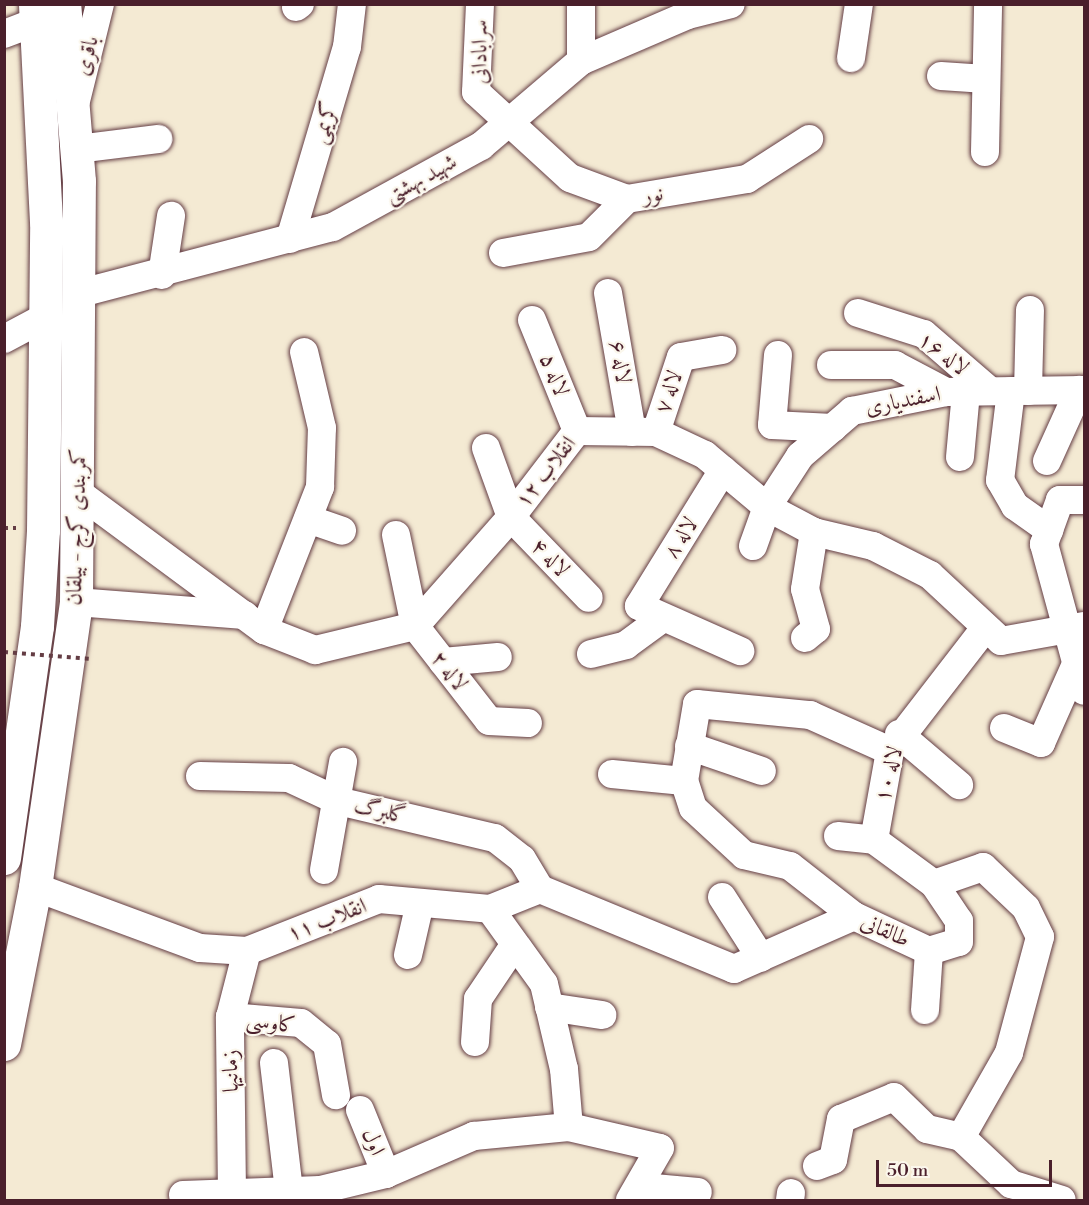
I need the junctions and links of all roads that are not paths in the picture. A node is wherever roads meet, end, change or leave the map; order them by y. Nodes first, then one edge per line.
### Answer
1 (64, 4) edge
2 (100, 4) edge
3 (352, 4) edge
4 (480, 4) edge
5 (581, 4) edge
6 (731, 4) edge
7 (859, 4) edge
8 (988, 4) edge
9 (36, 14) edge
10 (4, 34) edge
11 (851, 58) dead end
12 (581, 61) junction
13 (941, 76) dead end
14 (986, 79) junction
15 (74, 108) junction
16 (510, 122) junction
17 (158, 139) dead end
18 (809, 139) dead end
19 (78, 149) junction
20 (985, 152) dead end
21 (627, 199) junction
22 (171, 216) dead end
23 (290, 239) junction
24 (503, 253) dead end
25 (162, 275) junction
26 (81, 293) junction
27 (608, 293) dead end
28 (1030, 310) dead end
29 (858, 313) dead end
30 (46, 316) junction
31 (532, 320) dead end
32 (4, 339) edge
33 (722, 350) dead end
34 (304, 352) dead end
35 (778, 355) dead end
36 (831, 365) dead end
37 (1082, 390) edge
38 (988, 391) junction
39 (833, 428) junction
40 (577, 430) junction
41 (644, 432) junction
42 (486, 448) dead end
43 (960, 457) dead end
44 (1047, 461) dead end
45 (723, 470) junction
46 (81, 494) junction
47 (1072, 500) edge
48 (767, 507) junction
49 (511, 518) junction
50 (308, 519) junction
51 (1049, 530) junction
52 (342, 531) dead end
53 (814, 532) junction
54 (396, 536) dead end
55 (753, 546) dead end
56 (589, 598) dead end
57 (76, 602) junction
58 (650, 613) junction
59 (254, 622) junction
60 (415, 626) junction
61 (985, 628) junction
62 (1075, 628) edge
63 (805, 638) dead end
64 (741, 651) dead end
65 (591, 654) dead end
66 (498, 657) dead end
67 (443, 662) junction
68 (1076, 663) junction
69 (1084, 691) edge
70 (16, 703) edge
71 (528, 723) dead end
72 (1004, 728) dead end
73 (895, 742) junction
74 (689, 746) junction
75 (344, 762) dead end
76 (762, 771) dead end
77 (612, 774) dead end
78 (200, 776) dead end
79 (684, 781) junction
80 (959, 785) dead end
81 (338, 801) junction
82 (838, 836) dead end
83 (874, 840) junction
84 (4, 858) edge
85 (324, 870) dead end
86 (934, 884) junction
87 (34, 887) junction
88 (540, 889) junction
89 (722, 897) dead end
90 (420, 903) junction
91 (490, 909) junction
92 (854, 916) junction
93 (515, 944) junction
94 (247, 951) junction
95 (929, 951) junction
96 (408, 955) dead end
97 (761, 958) junction
98 (549, 1007) junction
99 (925, 1010) dead end
100 (602, 1015) dead end
101 (230, 1017) junction
102 (475, 1042) dead end
103 (4, 1044) edge
104 (274, 1062) dead end
105 (336, 1095) dead end
106 (360, 1110) dead end
107 (569, 1127) junction
108 (961, 1137) junction
109 (817, 1166) dead end
110 (371, 1185) edge
111 (289, 1191) junction
112 (698, 1192) dead end
113 (1009, 1192) edge
114 (232, 1193) junction
115 (637, 1193) edge
116 (183, 1195) dead end
117 (1062, 1200) edge

1 - 15 highway, کمربندی کرج - بیلقان
2 - 15 street, باقری
3 - 23 street, کریمی
4 - 16 street, سرابادانی
5 - 12 street
6 - 12 street, شهید بهشتی
7 - 11 street
8 - 14 street
9 - 10 street
9 - 30 highway, کمربندی کرج - بیلقان
12 - 16 street, شهید بهشتی
13 - 14 street
14 - 20 street
15 - 19 highway, کمربندی کرج - بیلقان
16 - 21 street, نور
16 - 23 street, شهید بهشتی
17 - 19 street
18 - 21 street, نور
19 - 26 highway, کمربندی کرج - بیلقان
21 - 24 street
22 - 25 street
23 - 25 street, شهید بهشتی
25 - 26 street, شهید بهشتی
26 - 46 highway, کمربندی کرج - بیلقان
27 - 41 street, لاله ۶
28 - 38 street
29 - 38 street, لاله ۱۶
30 - 32 street
30 - 70 highway, کمربندی کرج - بیلقان
31 - 40 street, لاله ۵
33 - 41 street, لاله ۷
34 - 50 street
35 - 39 street
36 - 38 street
37 - 38 street, اسفندیاری
37 - 44 street
38 - 39 street, اسفندیاری
38 - 43 street
38 - 51 street
39 - 48 street, اسفندیاری
40 - 41 street, انقلاب ۱۲
40 - 49 street, انقلاب ۱۲
41 - 45 street, انقلاب ۱۲
42 - 49 street
45 - 48 street, انقلاب ۱۲
45 - 58 street, لاله ۸
46 - 57 highway, کمربندی کرج - بیلقان
46 - 59 street
47 - 51 street
48 - 53 street, انقلاب ۱۲
48 - 55 street, اسفندیاری
49 - 56 street, لاله ۴
49 - 60 street, انقلاب ۱۲
50 - 52 street
50 - 59 street
51 - 62 street
53 - 61 street, انقلاب ۱۲
53 - 63 street
54 - 60 street
57 - 59 street
57 - 87 highway, کمربندی کرج - بیلقان
58 - 64 street
58 - 65 street
59 - 60 street
60 - 67 street, لاله ۲
61 - 62 street, انقلاب ۱۲
61 - 73 street, لاله ۱۰
62 - 68 street
66 - 67 street
67 - 71 street, لاله ۲
68 - 69 street
68 - 72 street
70 - 84 highway, کمربندی کرج - بیلقان
73 - 74 street
73 - 80 street
73 - 83 street, لاله ۱۰
74 - 76 street
74 - 79 street
75 - 81 street
77 - 79 street
78 - 81 street, گلبرگ
79 - 92 street
81 - 85 street
81 - 88 street, گلبرگ
82 - 83 street
83 - 86 street
86 - 95 street, طالقانی
86 - 108 street
87 - 94 street, انقلاب ۱۱
87 - 103 highway, کمربندی کرج - بیلقان
88 - 91 street, انقلاب ۱۱
88 - 97 street, طالقانی
89 - 97 street
90 - 91 street, انقلاب ۱۱
90 - 94 street, انقلاب ۱۱
90 - 96 street
91 - 93 street
92 - 95 street, طالقانی
92 - 97 street, طالقانی
93 - 98 street
93 - 102 street
94 - 101 street, زمانیها
95 - 99 street
98 - 100 street
98 - 107 street
101 - 105 street, کاوسی
101 - 114 street, زمانیها
104 - 111 street
106 - 110 street, اول
107 - 110 street
107 - 115 street
108 - 109 street
108 - 113 street
110 - 111 street
111 - 114 street
112 - 115 street
113 - 117 street
114 - 116 street

